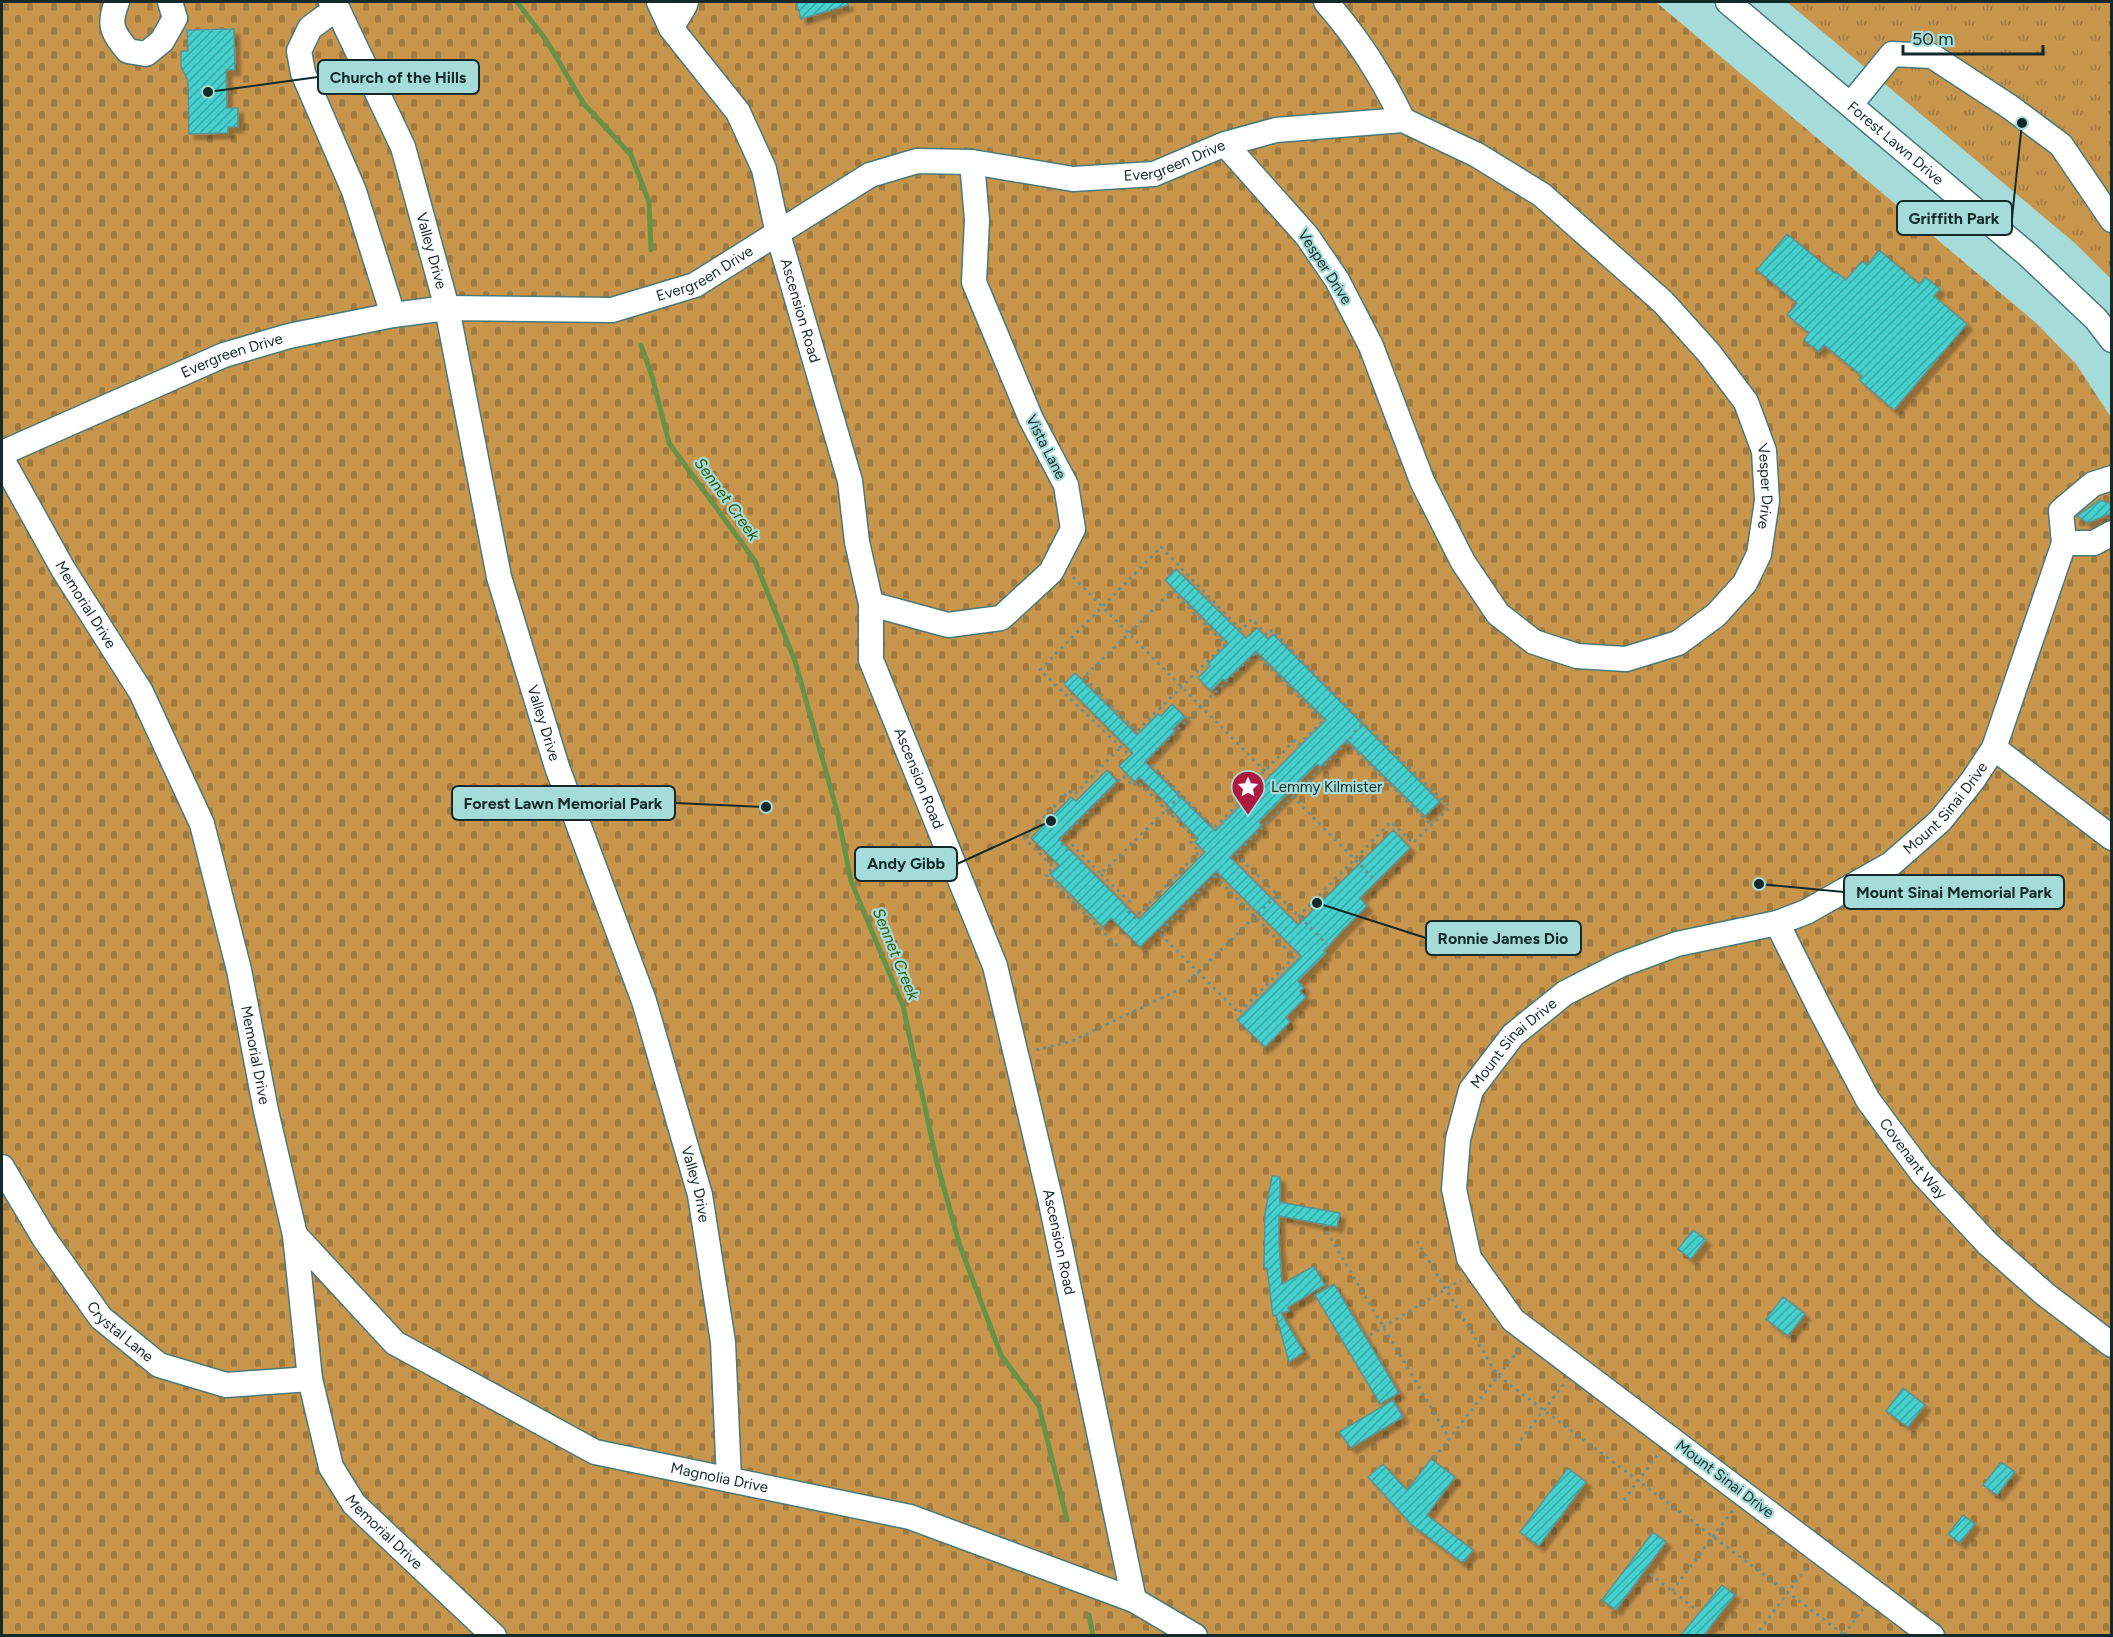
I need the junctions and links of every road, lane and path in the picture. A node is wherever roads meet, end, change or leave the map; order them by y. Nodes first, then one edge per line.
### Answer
1 (117, 2) edge
2 (170, 2) edge
3 (659, 2) edge
4 (686, 2) edge
5 (1326, 2) edge
6 (1728, 2) edge
7 (334, 5) edge
8 (671, 28) junction
9 (1851, 105) junction
10 (1403, 120) junction
11 (1224, 144) junction
12 (972, 162) junction
13 (2112, 220) edge
14 (778, 234) junction
15 (447, 308) junction
16 (393, 315) junction
17 (2112, 339) edge
18 (2, 453) edge
19 (2, 459) edge
20 (2112, 478) edge
21 (2112, 533) edge
22 (2064, 543) junction
23 (1057, 561) junction
24 (871, 604) junction
25 (1103, 607) junction
26 (1129, 633) junction
27 (1182, 687) junction
28 (1202, 707) junction
29 (1363, 723) junction
30 (1347, 742) junction
31 (1121, 747) junction
32 (1994, 748) junction
33 (1127, 753) dead end
34 (1265, 771) junction
35 (1269, 775) dead end
36 (1181, 795) junction
37 (1292, 796) junction
38 (1166, 810) junction
39 (1431, 825) junction
40 (2112, 838) edge
41 (1354, 860) junction
42 (1101, 874) junction
43 (1373, 878) dead end
44 (1276, 895) junction
45 (1255, 917) junction
46 (1298, 917) junction
47 (1777, 923) junction
48 (1327, 944) dead end
49 (1117, 946) dead end
50 (1199, 972) junction
51 (1188, 982) dead end
52 (1176, 991) dead end
53 (1017, 1055) junction
54 (2, 1167) edge
55 (1323, 1225) dead end
56 (294, 1235) junction
57 (1417, 1241) dead end
58 (1478, 1270) junction
59 (1446, 1289) junction
60 (1383, 1327) junction
61 (1531, 1334) junction
62 (1370, 1335) dead end
63 (2112, 1345) edge
64 (1576, 1368) junction
65 (1498, 1376) junction
66 (310, 1379) junction
67 (1544, 1410) junction
68 (1449, 1438) junction
69 (1670, 1438) junction
70 (1516, 1446) dead end
71 (1434, 1458) dead end
72 (729, 1480) junction
73 (1638, 1481) junction
74 (1745, 1494) junction
75 (1624, 1500) dead end
76 (1713, 1537) junction
77 (1820, 1550) junction
78 (1650, 1574) dead end
79 (1672, 1591) junction
80 (1788, 1592) junction
81 (1875, 1593) junction
82 (1134, 1600) junction
83 (1694, 1608) dead end
84 (494, 1635) edge
85 (1195, 1635) edge
86 (1755, 1635) edge
87 (1844, 1635) edge
88 (1932, 1635) edge

1 - 2 street
3 - 8 street, Ascension Road
4 - 8 street
5 - 10 street
6 - 9 street, Forest Lawn Drive
7 - 15 street, Valley Drive
7 - 16 street, Valley Drive
8 - 14 street, Ascension Road
9 - 13 street
9 - 17 street, Forest Lawn Drive
10 - 11 street, Evergreen Drive
10 - 11 street, Vesper Drive
11 - 12 street, Evergreen Drive
12 - 14 street, Evergreen Drive
12 - 23 street, Vista Lane
14 - 15 street, Evergreen Drive
14 - 24 street, Ascension Road
15 - 16 street, Evergreen Drive
15 - 72 street, Valley Drive
16 - 18 street, Evergreen Drive
19 - 56 street, Memorial Drive
20 - 22 street, Mount Sinai Drive
21 - 22 street
22 - 32 street, Mount Sinai Drive
23 - 24 street, Vista Lane
23 - 25 path
24 - 53 street, Ascension Road
25 - 26 path
25 - 29 path
25 - 31 path
26 - 27 path
26 - 27 path
26 - 27 path
27 - 28 path
28 - 34 path
28 - 34 path
28 - 36 path
29 - 30 path
29 - 39 path
30 - 37 path
30 - 39 path
31 - 33 path
31 - 49 path
32 - 40 street
32 - 47 street, Mount Sinai Drive
34 - 35 path
34 - 36 path
36 - 38 path
37 - 41 path
37 - 44 path
38 - 42 path
38 - 42 path
38 - 42 path
39 - 41 path
41 - 43 path
41 - 46 path
44 - 45 path
44 - 46 path
45 - 50 path
45 - 50 path
45 - 50 path
46 - 48 path
47 - 58 street, Mount Sinai Drive
47 - 63 street, Covenant Way
50 - 51 path
52 - 53 path
53 - 82 street, Ascension Road
54 - 66 street, Crystal Lane
55 - 60 path
56 - 66 street, Memorial Drive
56 - 72 street, Magnolia Drive
57 - 59 path
58 - 59 path
58 - 61 street, Mount Sinai Drive
59 - 60 path
59 - 65 path
60 - 62 path
60 - 68 path
61 - 64 street, Mount Sinai Drive
61 - 65 path
64 - 67 path
64 - 69 street, Mount Sinai Drive
65 - 67 path
65 - 68 path
66 - 84 street, Memorial Drive
67 - 70 path
67 - 73 path
68 - 71 path
69 - 73 path
69 - 74 street, Mount Sinai Drive
72 - 82 street, Magnolia Drive
73 - 75 path
73 - 76 path
74 - 76 path
74 - 77 street, Mount Sinai Drive
76 - 79 path
76 - 80 path
77 - 80 path
77 - 81 street, Mount Sinai Drive
78 - 79 path
79 - 83 path
80 - 86 path
80 - 87 path
81 - 87 path
81 - 88 street, Mount Sinai Drive
82 - 85 street, Magnolia Drive

